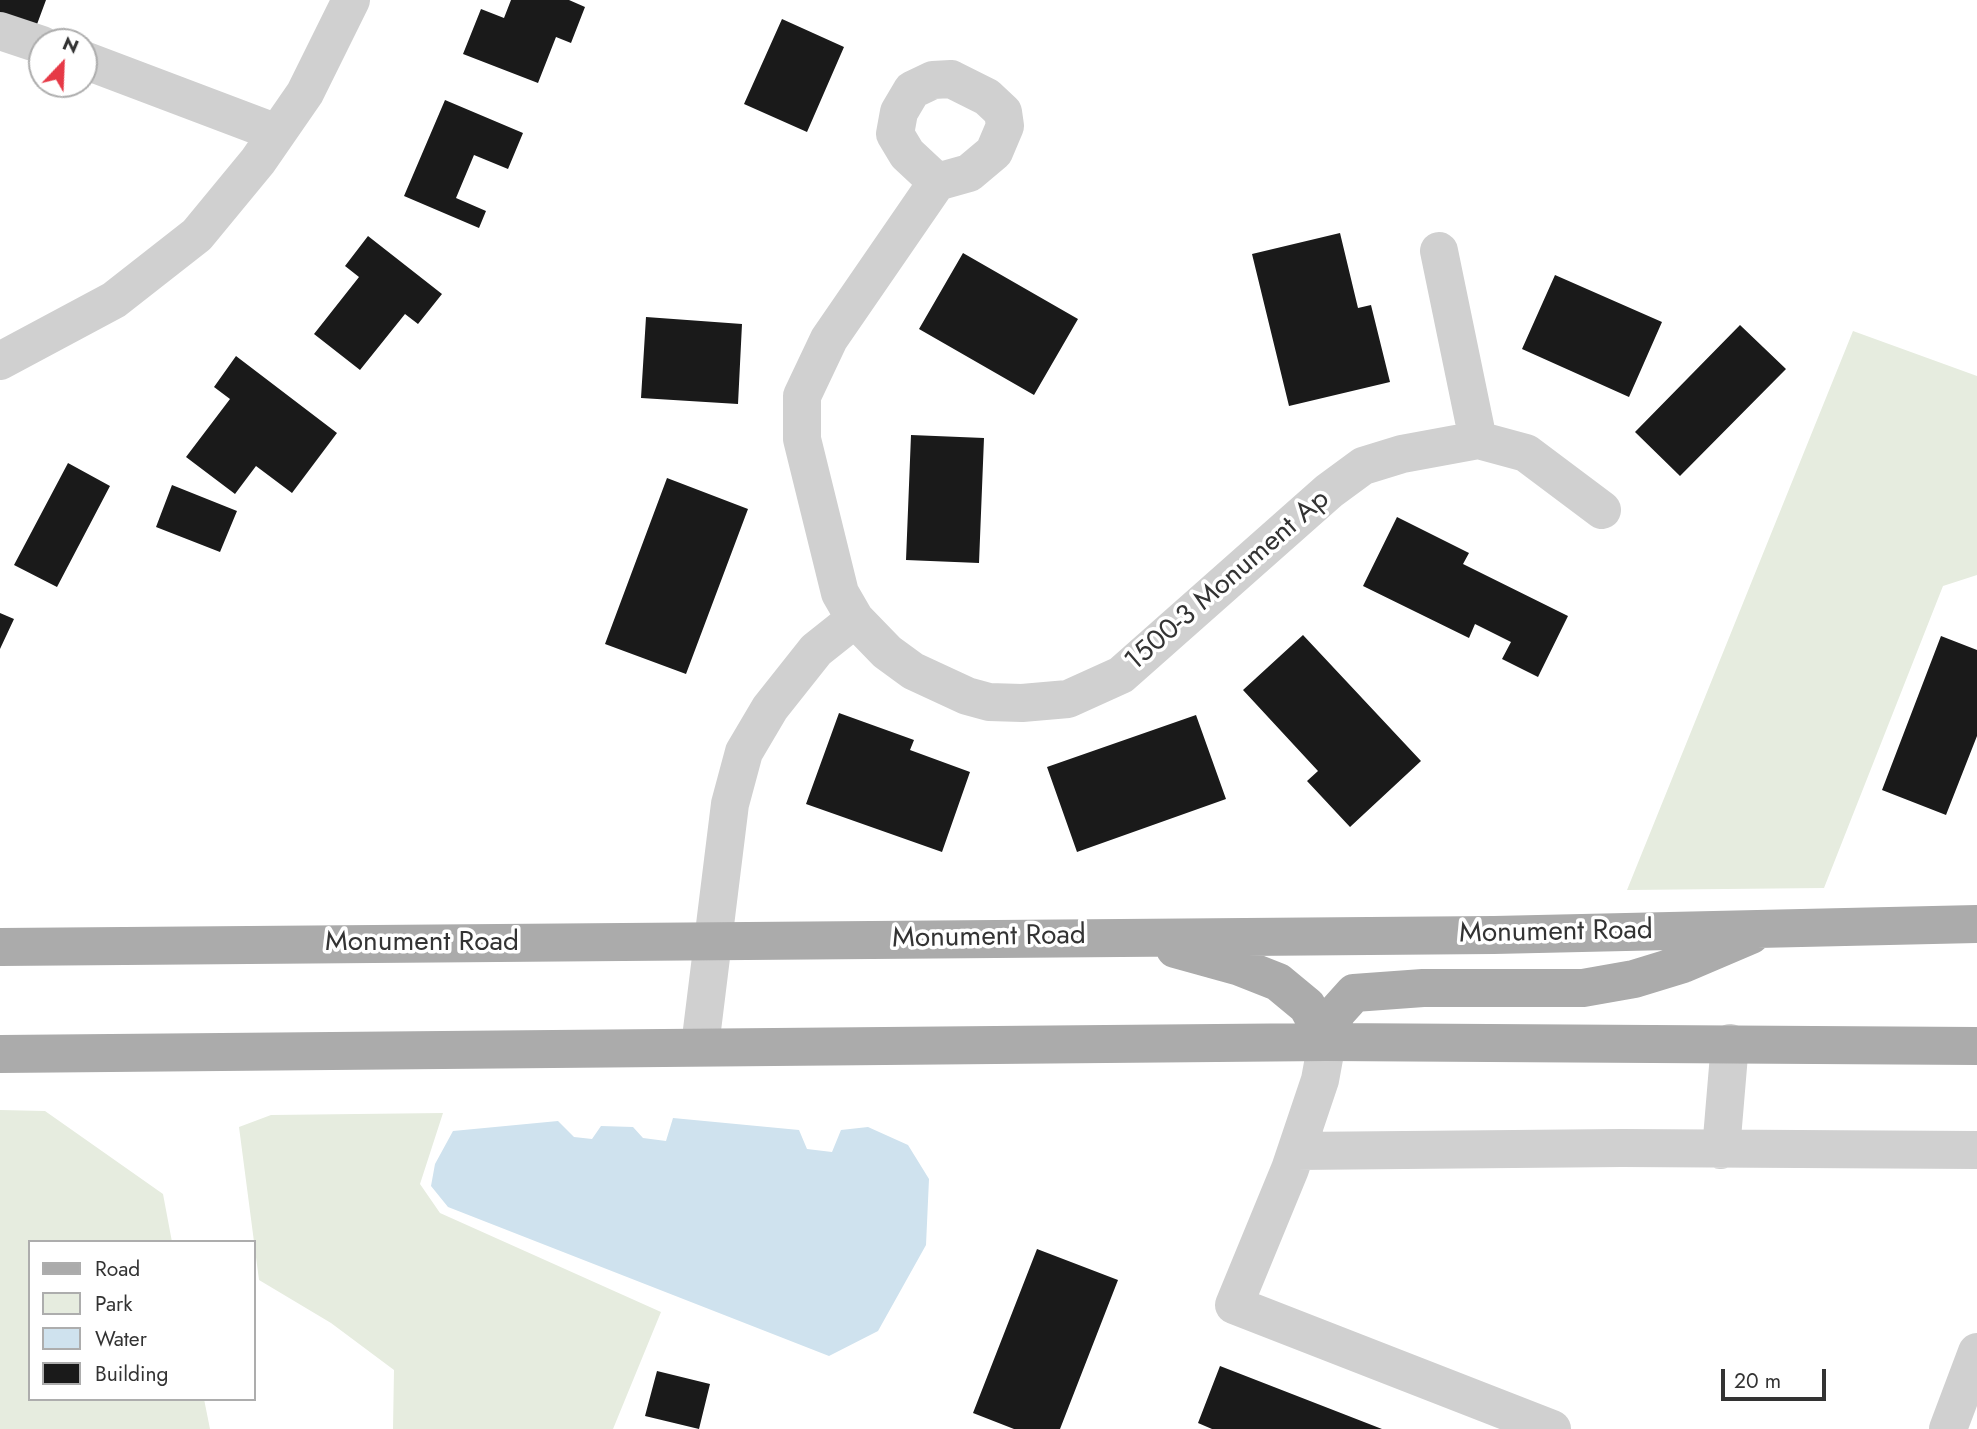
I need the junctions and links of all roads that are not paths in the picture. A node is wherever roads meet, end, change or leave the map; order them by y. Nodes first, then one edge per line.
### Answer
1 (351, 0) edge
2 (0, 31) edge
3 (28, 40) edge
4 (98, 65) edge
5 (277, 134) junction
6 (937, 182) dead end
7 (1439, 251) dead end
8 (0, 361) edge
9 (1478, 440) junction
10 (1602, 510) dead end
11 (855, 619) junction
12 (1977, 924) edge
13 (1769, 927) junction
14 (1131, 936) junction
15 (714, 941) junction
16 (0, 947) edge
17 (1326, 1042) junction
18 (1730, 1043) junction
19 (700, 1046) junction
20 (1977, 1046) edge
21 (0, 1054) edge
22 (1721, 1150) junction
23 (1977, 1150) edge
24 (1296, 1151) junction
25 (1977, 1352) edge
26 (1552, 1429) edge
27 (1948, 1429) edge

1 - 5 street
2 - 3 street
4 - 5 street
5 - 8 street
6 - 11 street, 1500-3 Monument Ap
7 - 9 street
9 - 10 street, 1500-3 Monument Ap
9 - 11 street, 1500-3 Monument Ap
11 - 15 street
12 - 13 main road, Monument Road
13 - 14 main road, Monument Road
13 - 17 main road
14 - 15 main road, Monument Road
14 - 17 main road
15 - 16 main road, Monument Road
15 - 19 street
17 - 18 main road
17 - 19 main road
17 - 24 street
18 - 20 main road
18 - 22 street
19 - 21 main road
22 - 23 street
22 - 24 street
24 - 26 street
25 - 27 street

